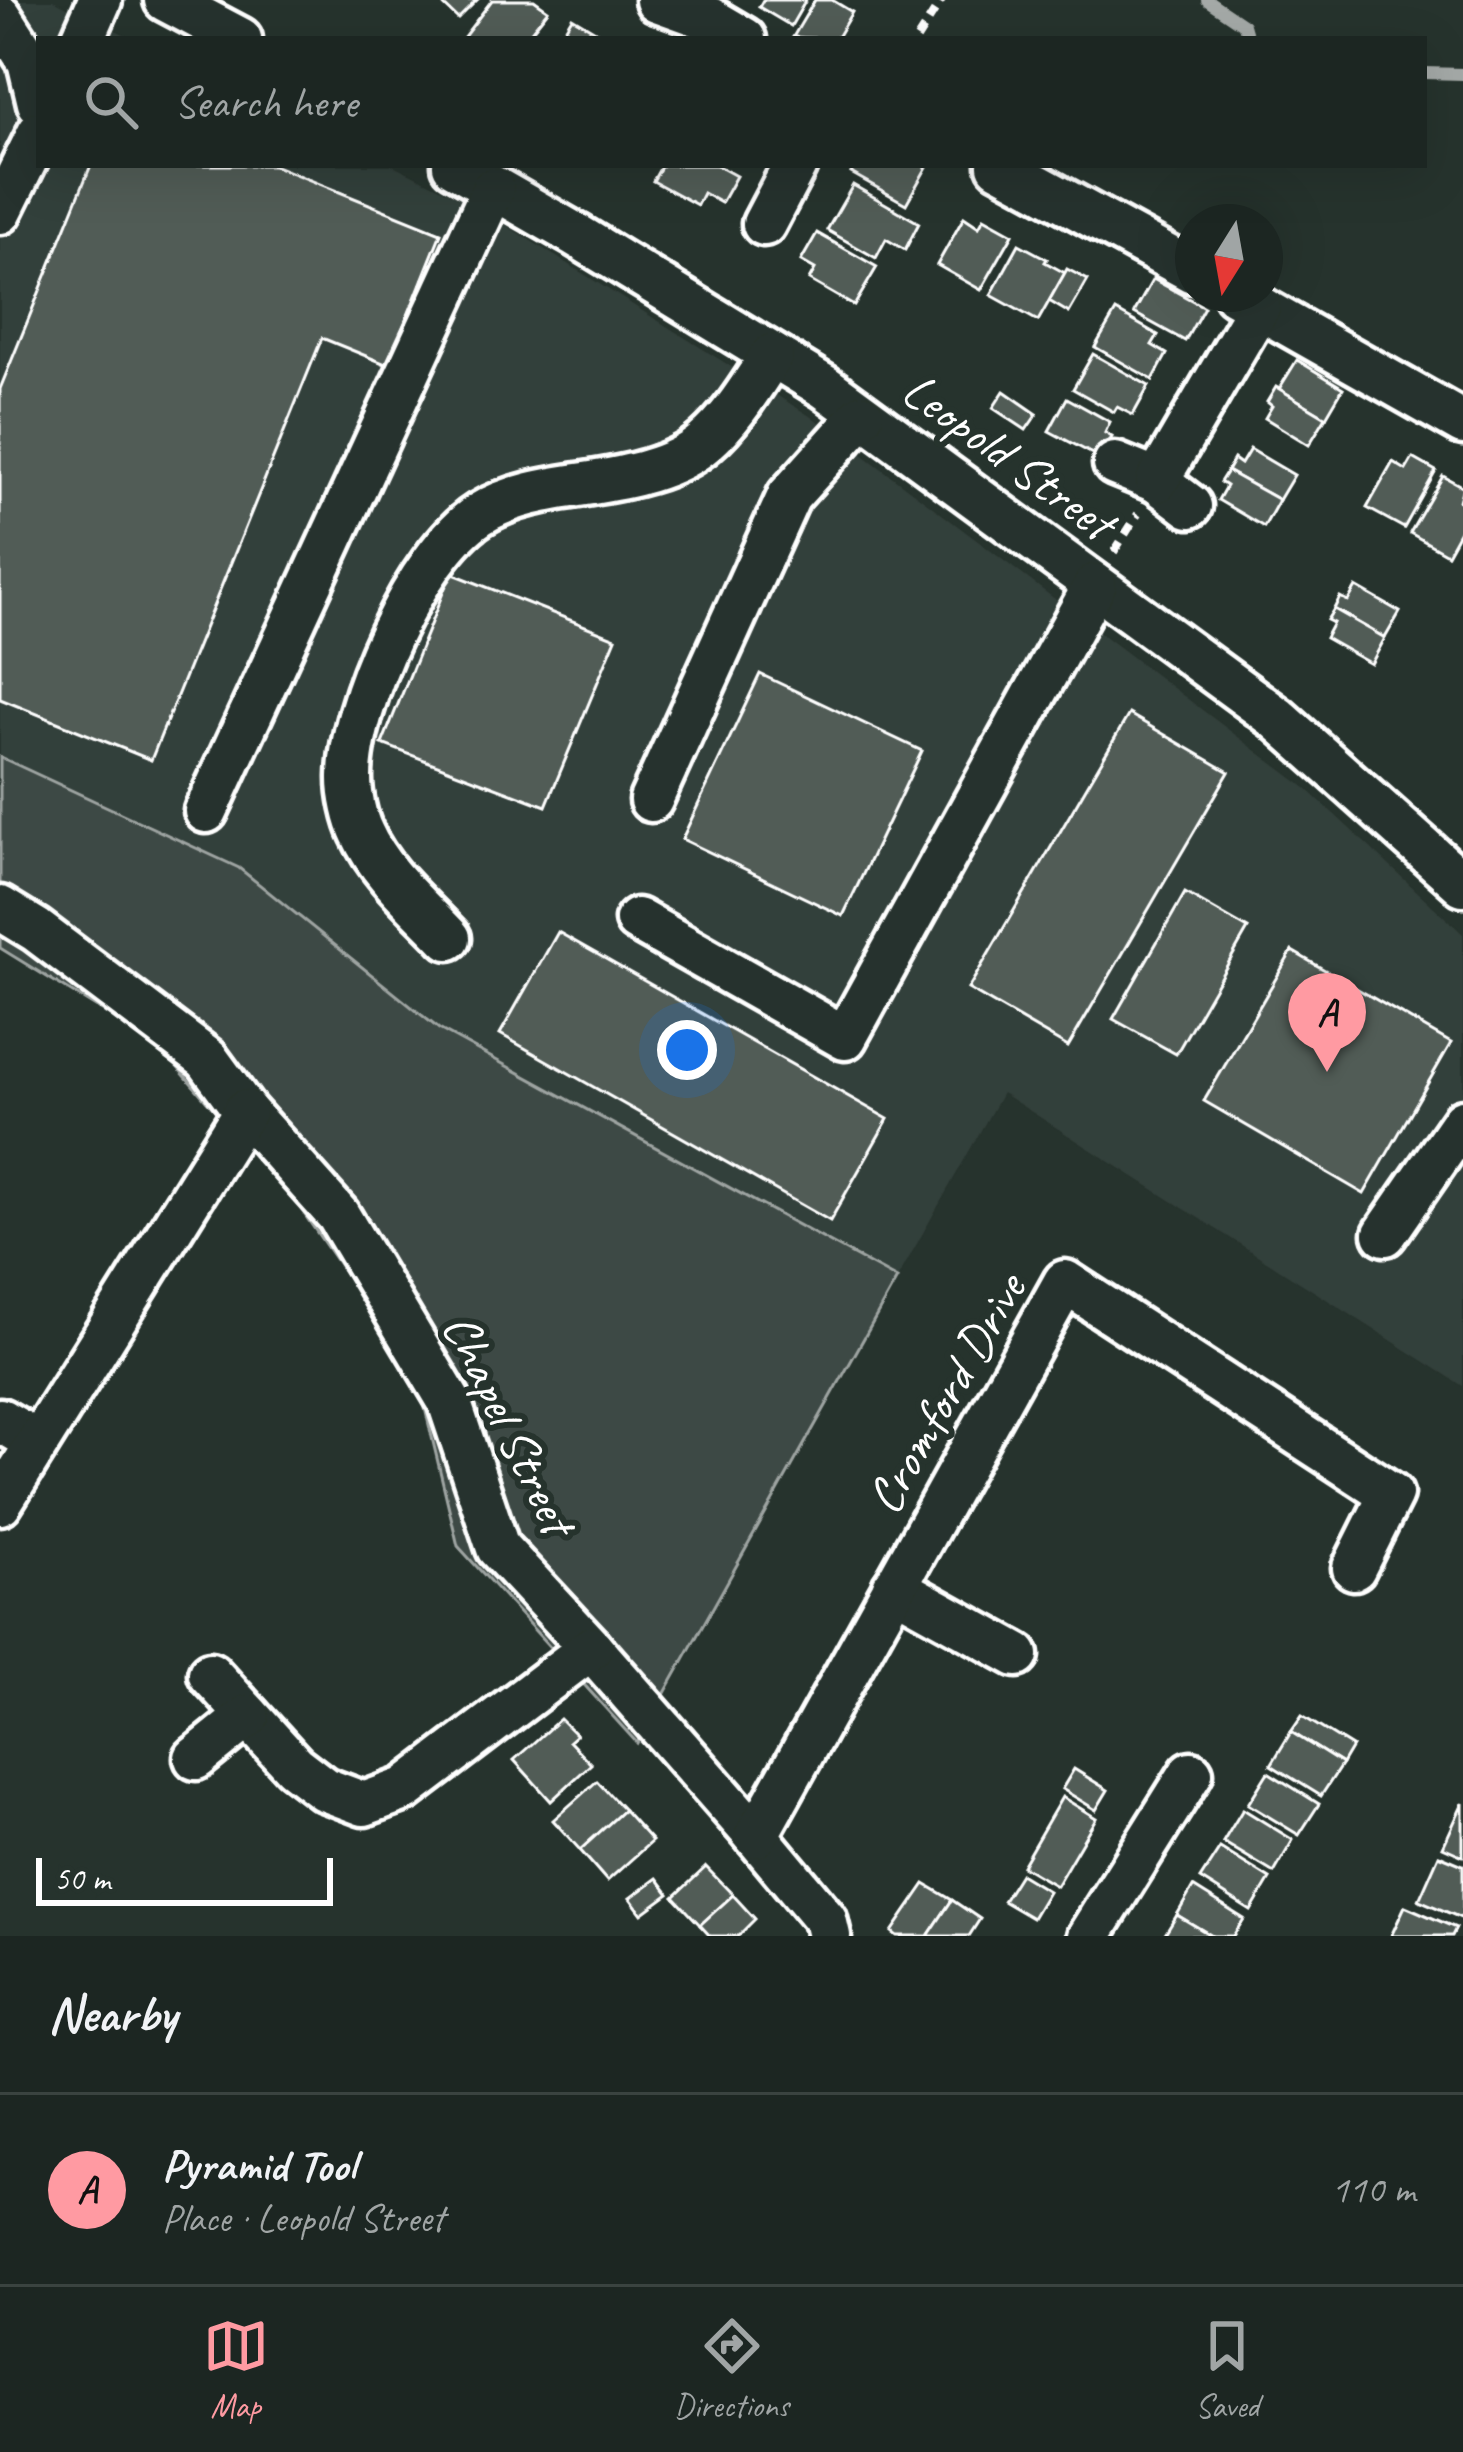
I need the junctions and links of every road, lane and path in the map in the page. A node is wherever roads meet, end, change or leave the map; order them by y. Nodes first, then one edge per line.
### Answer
1 (100, 0) edge
2 (166, 0) edge
3 (657, 0) edge
4 (942, 0) edge
5 (0, 16) edge
6 (84, 36) edge
7 (234, 36) edge
8 (739, 36) edge
9 (919, 36) edge
10 (36, 91) edge
11 (36, 139) edge
12 (459, 168) edge
13 (793, 168) edge
14 (1004, 168) edge
15 (493, 189) junction
16 (0, 212) edge
17 (764, 224) dead end
18 (1175, 261) edge
19 (1243, 312) edge
20 (1266, 312) edge
21 (772, 355) junction
22 (862, 415) junction
23 (1463, 423) edge
24 (1115, 464) dead end
25 (1173, 494) junction
26 (1095, 585) junction
27 (651, 800) dead end
28 (206, 811) dead end
29 (1463, 884) edge
30 (0, 908) edge
31 (637, 920) dead end
32 (449, 938) dead end
33 (245, 1111) junction
34 (1463, 1121) edge
35 (1385, 1234) dead end
36 (0, 1420) edge
37 (37, 1441) junction
38 (0, 1503) edge
39 (1354, 1568) dead end
40 (894, 1587) junction
41 (591, 1648) junction
42 (1017, 1655) dead end
43 (211, 1674) dead end
44 (248, 1716) junction
45 (196, 1758) dead end
46 (1191, 1773) dead end
47 (756, 1836) junction
48 (829, 1936) edge
49 (1090, 1936) edge

1 - 6 street
2 - 7 street
3 - 8 street
4 - 9 path
5 - 10 street
11 - 16 street
12 - 15 street, Leopold Street
13 - 17 street
14 - 18 street
15 - 21 street, Leopold Street
15 - 28 street
19 - 25 street
20 - 23 street
21 - 22 street, Leopold Street
21 - 32 street
22 - 26 street, Leopold Street
22 - 27 street
24 - 25 street
25 - 26 path
26 - 29 street, Leopold Street
26 - 31 street
30 - 33 street, Chapel Street
33 - 37 street
33 - 41 street, Chapel Street
34 - 35 street
36 - 37 street
37 - 38 street
39 - 40 street, Cromford Drive
40 - 42 street
40 - 47 street, Cromford Drive
41 - 44 street
41 - 47 street, Chapel Street
43 - 44 street
44 - 45 street
46 - 49 street
47 - 48 street, Chapel Street

